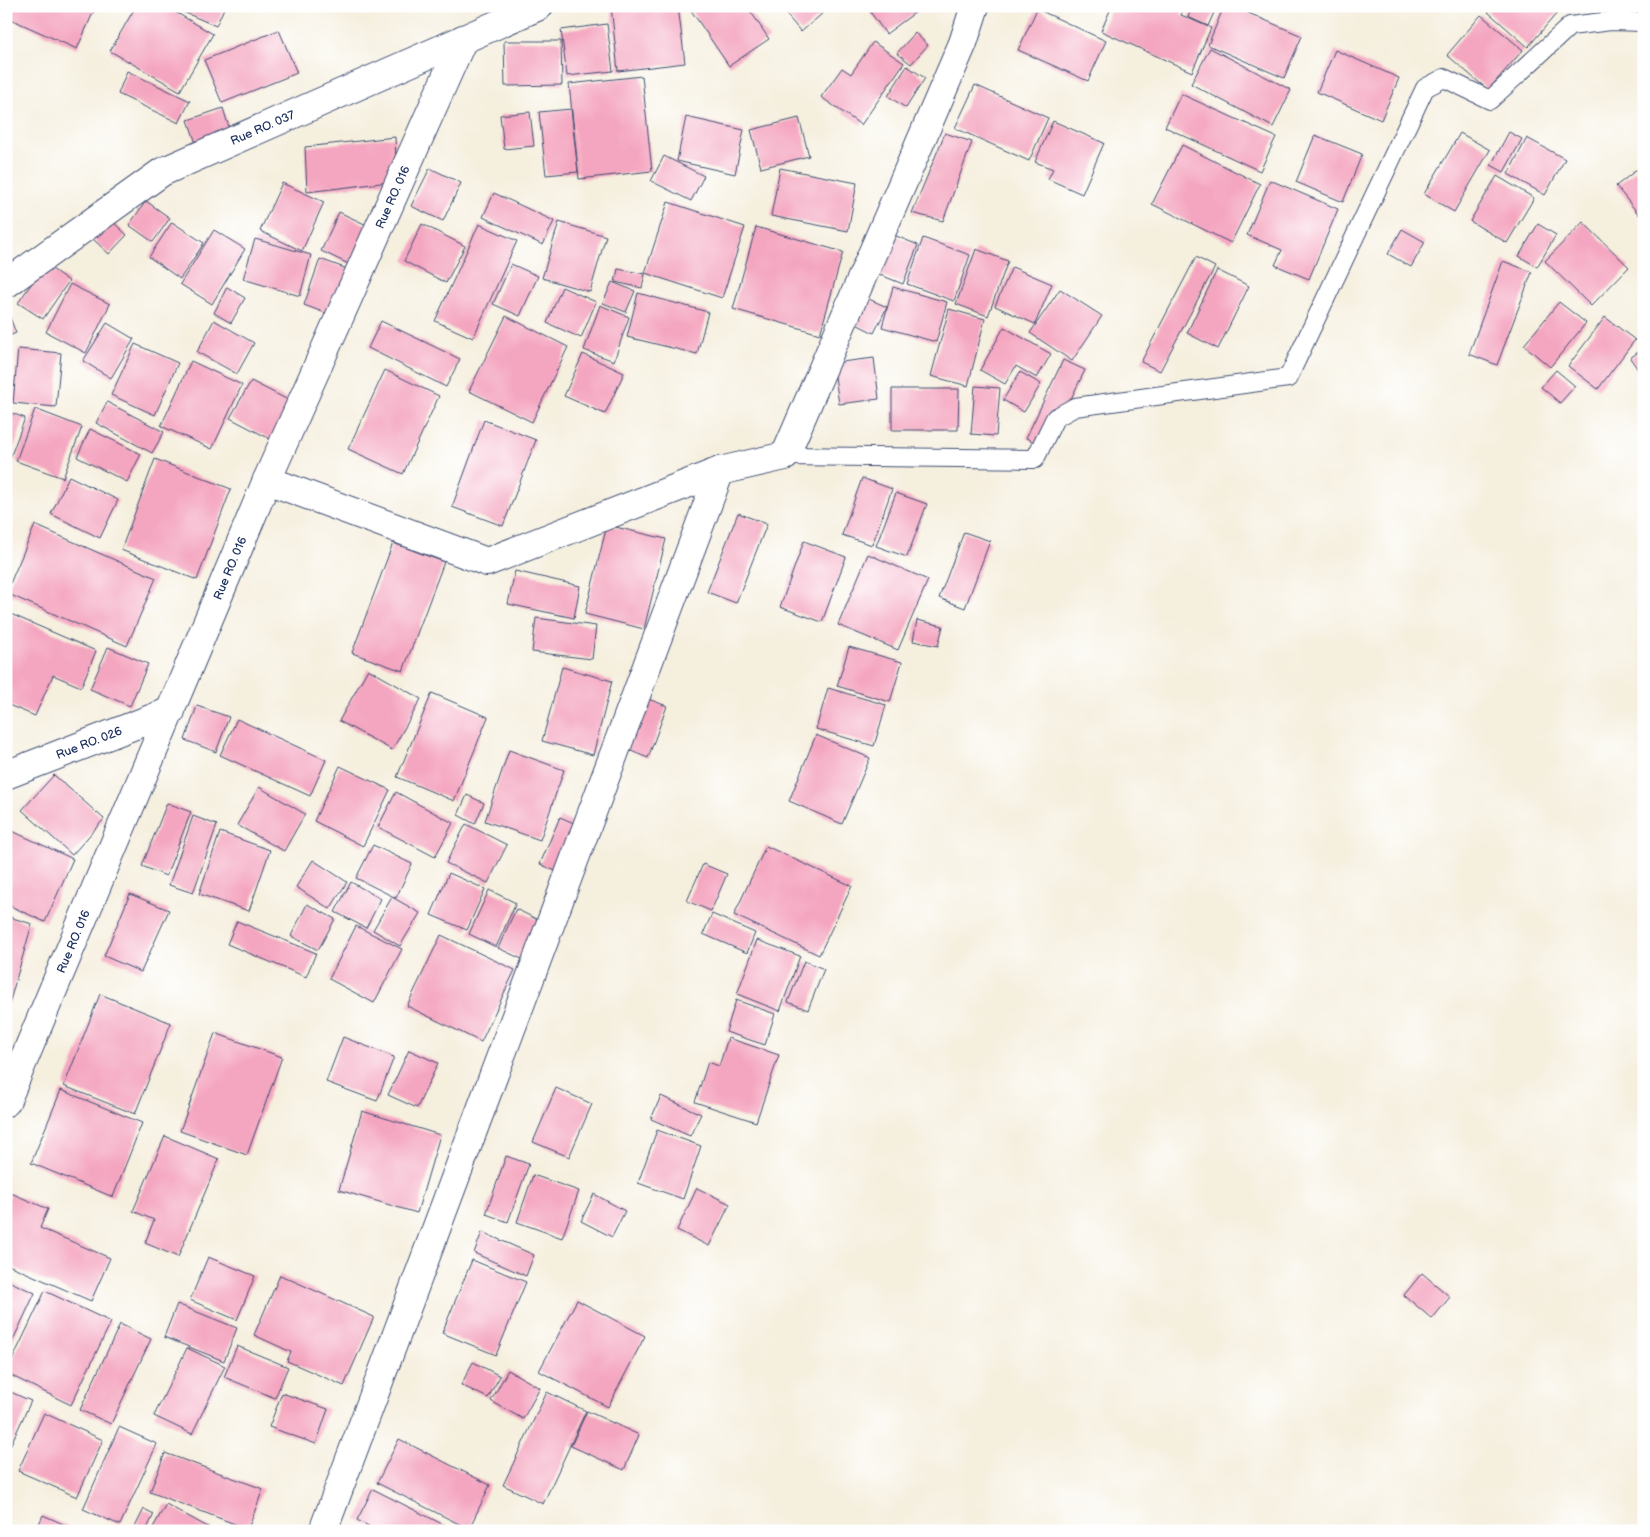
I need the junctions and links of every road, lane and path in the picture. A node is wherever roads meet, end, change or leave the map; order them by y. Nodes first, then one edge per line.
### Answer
1 (975, 6) edge
2 (530, 8) edge
3 (1609, 14) edge
4 (1644, 22) edge
5 (463, 39) junction
6 (6, 284) edge
7 (785, 456) junction
8 (720, 471) junction
9 (267, 480) junction
10 (171, 711) junction
11 (6, 775) edge
12 (6, 1102) edge
13 (322, 1531) edge

1 - 7 street
2 - 5 street, Rue RO. 037
3 - 4 lane
3 - 7 lane
5 - 6 street, Rue RO. 037
5 - 9 street, Rue RO. 016
7 - 8 street
8 - 9 street
8 - 13 street
9 - 10 street, Rue RO. 016
10 - 11 street, Rue RO. 026
10 - 12 street, Rue RO. 016

